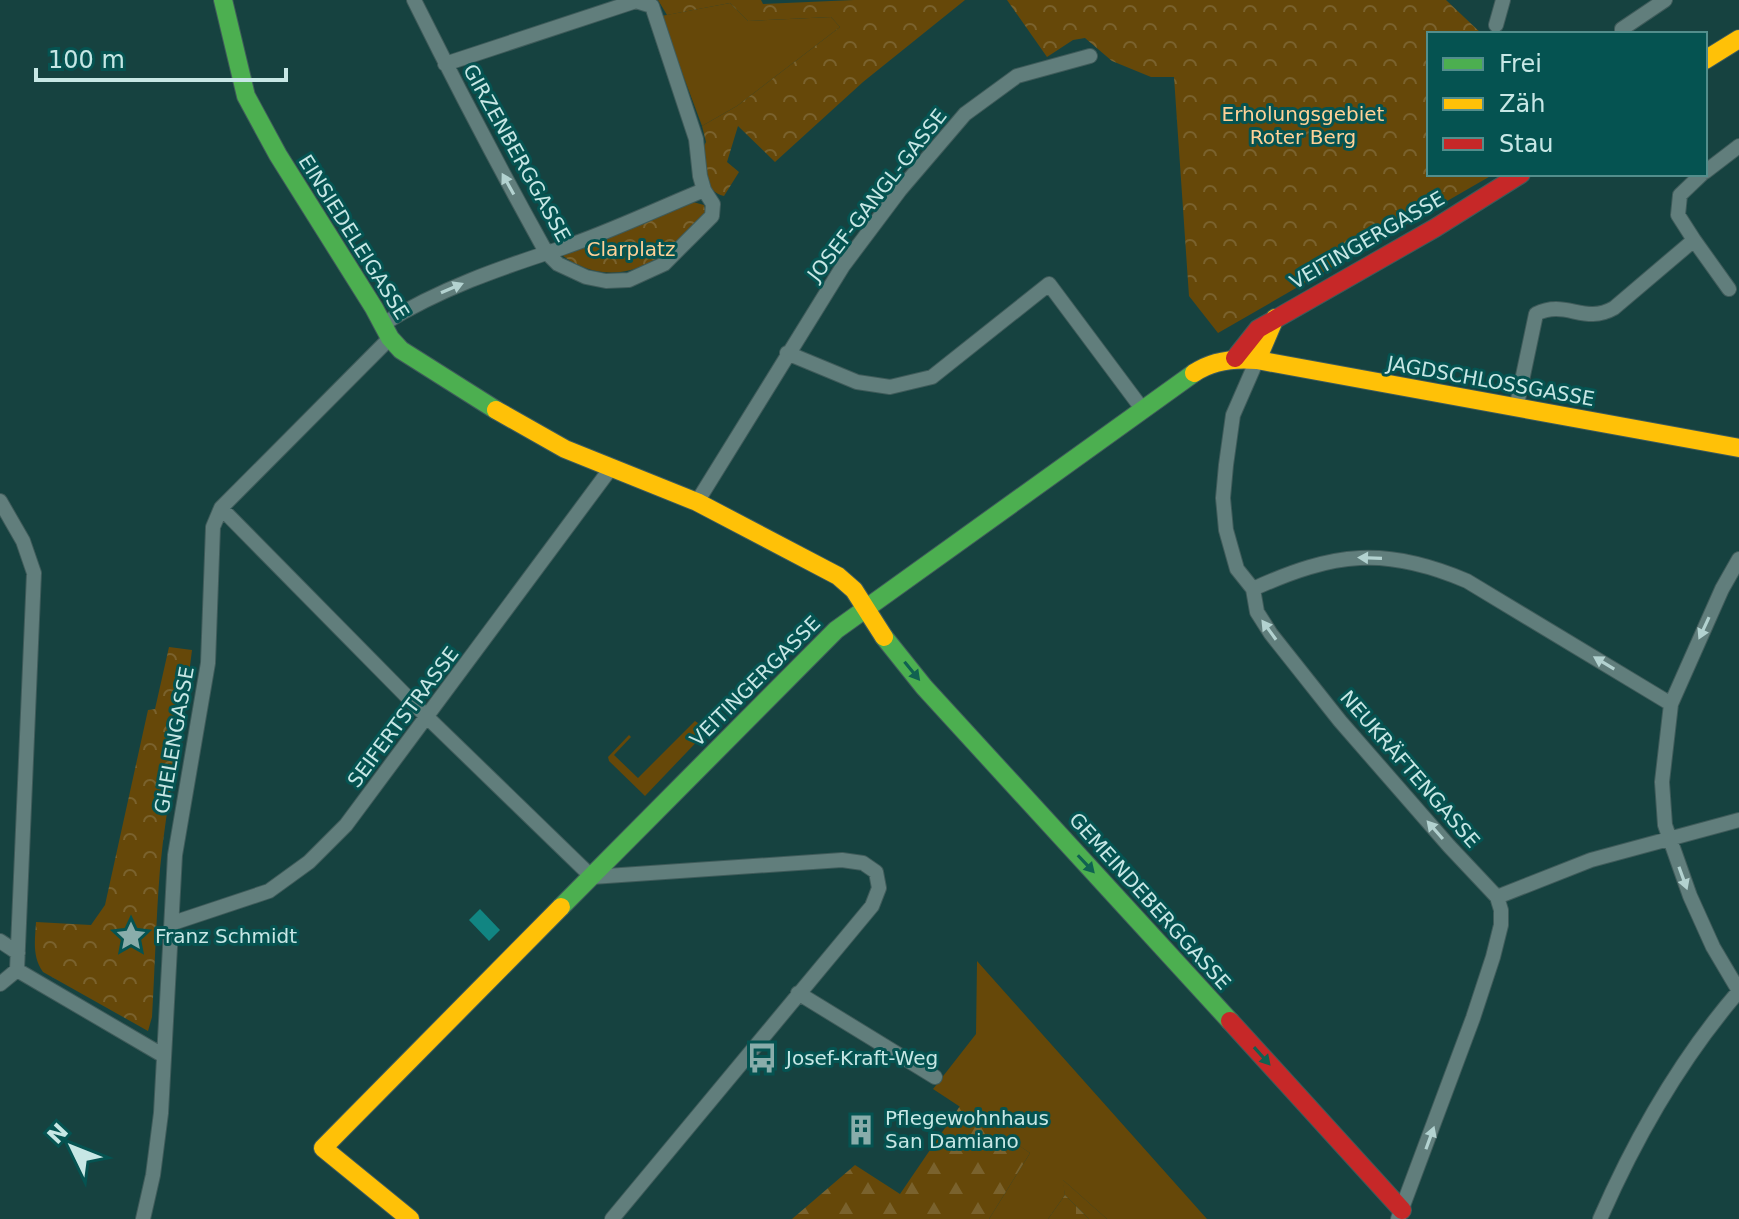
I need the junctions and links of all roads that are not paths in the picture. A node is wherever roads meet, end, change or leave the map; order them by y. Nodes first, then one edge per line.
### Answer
1 (223, 0) edge
2 (414, 0) edge
3 (1503, 0) edge
4 (1665, 0) edge
5 (1496, 25) dead end
6 (1622, 32) edge
7 (1739, 39) edge
8 (1090, 56) dead end
9 (1707, 59) edge
10 (445, 64) junction
11 (1739, 146) edge
12 (1707, 171) edge
13 (1518, 176) edge
14 (1701, 176) edge
15 (704, 190) junction
16 (1694, 240) junction
17 (546, 252) junction
18 (1729, 289) dead end
19 (1275, 318) junction
20 (386, 331) junction
21 (787, 353) junction
22 (1235, 358) junction
23 (1257, 360) junction
24 (1516, 409) junction
25 (1143, 410) junction
26 (1739, 448) edge
27 (611, 468) junction
28 (0, 501) edge
29 (697, 502) junction
30 (221, 508) junction
31 (1739, 559) edge
32 (1253, 589) junction
33 (867, 608) junction
34 (1671, 704) junction
35 (427, 717) junction
36 (1739, 820) edge
37 (1669, 838) junction
38 (592, 877) junction
39 (1497, 897) junction
40 (173, 923) junction
41 (0, 941) edge
42 (18, 953) junction
43 (17, 970) junction
44 (0, 984) edge
45 (1739, 991) edge
46 (798, 993) junction
47 (164, 1056) junction
48 (935, 1077) dead end
49 (1400, 1215) edge
50 (143, 1219) edge
51 (410, 1219) edge
52 (612, 1219) edge
53 (1600, 1219) edge

1 - 20 street, EINSIEDELEIGASSE
2 - 10 street, GIRZENBERGGASSE
3 - 5 street
4 - 6 street
7 - 9 street
8 - 21 street, JOSEF-GANGL-GASSE
10 - 15 street, GIRZENBERGGASSE
17 -> 10 street, GIRZENBERGGASSE
11 - 12 street
13 - 19 street, VEITINGERGASSE
14 - 16 street
15 - 17 street
15 - 17 street, GIRZENBERGGASSE
16 - 18 street
16 - 24 street
20 -> 17 street
19 - 22 street, VEITINGERGASSE
19 - 23 street
20 - 27 street, EINSIEDELEIGASSE
20 - 30 street
21 - 25 street
21 - 29 street, JOSEF-GANGL-GASSE
22 - 23 street, JAGDSCHLOSSGASSE
22 - 25 street, VEITINGERGASSE
23 - 24 street, JAGDSCHLOSSGASSE
23 - 32 street, NEUKRÄFTENGASSE
24 - 26 street, JAGDSCHLOSSGASSE
25 - 33 street, VEITINGERGASSE
27 - 29 street, EINSIEDELEIGASSE
27 - 35 street, SEIFERTSTRASSE
28 - 42 street
29 - 33 street, EINSIEDELEIGASSE
30 - 35 street
30 - 40 street, GHELENGASSE
31 -> 34 street
34 -> 32 street
39 -> 32 street, NEUKRÄFTENGASSE
33 - 38 street, VEITINGERGASSE
33 -> 49 street, GEMEINDEBERGGASSE
34 - 37 street
35 - 38 street
35 - 40 street, SEIFERTSTRASSE
36 - 37 street
37 - 39 street
37 -> 45 street
38 - 46 street
38 - 51 street, VEITINGERGASSE
49 -> 39 street
40 - 47 street, GHELENGASSE
41 - 42 street
42 - 43 street
43 - 44 street
43 - 47 street
45 - 53 street
46 - 48 street
46 - 52 street
47 - 50 street, GHELENGASSE

